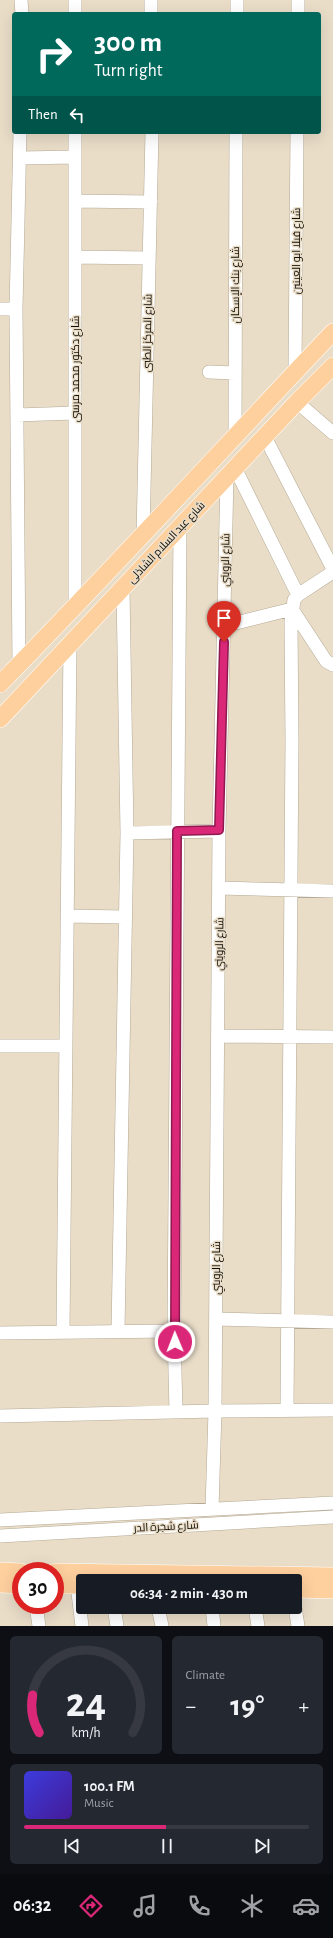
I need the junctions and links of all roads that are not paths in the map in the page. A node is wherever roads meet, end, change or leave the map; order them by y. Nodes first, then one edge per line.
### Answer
1 (22, 0) edge
2 (75, 0) edge
3 (151, 0) edge
4 (237, 0) edge
5 (298, 0) edge
6 (22, 12) edge
7 (75, 12) edge
8 (151, 12) edge
9 (237, 12) edge
10 (298, 12) edge
11 (20, 134) edge
12 (75, 134) edge
13 (152, 134) edge
14 (236, 134) edge
15 (297, 134) edge
16 (75, 157) junction
17 (20, 158) junction
18 (75, 201) junction
19 (150, 202) junction
20 (74, 257) junction
21 (149, 258) junction
22 (0, 309) edge
23 (16, 310) junction
24 (333, 332) edge
25 (318, 348) junction
26 (333, 362) edge
27 (333, 366) edge
28 (295, 370) junction
29 (209, 372) dead end
30 (235, 373) junction
31 (300, 398) junction
32 (74, 414) junction
33 (17, 415) junction
34 (333, 433) edge
35 (265, 437) junction
36 (235, 438) junction
37 (231, 473) junction
38 (180, 527) junction
39 (143, 535) junction
40 (333, 569) edge
41 (333, 572) edge
42 (123, 588) junction
43 (298, 595) junction
44 (75, 606) junction
45 (292, 609) junction
46 (224, 626) junction
47 (70, 644) junction
48 (19, 664) junction
49 (333, 665) edge
50 (0, 684) edge
51 (0, 719) edge
52 (0, 723) edge
53 (219, 830) junction
54 (177, 831) junction
55 (127, 833) junction
56 (220, 888) junction
57 (291, 891) junction
58 (333, 891) edge
59 (67, 916) junction
60 (125, 917) junction
61 (218, 1036) junction
62 (290, 1037) junction
63 (333, 1037) edge
64 (0, 1046) edge
65 (66, 1046) junction
66 (216, 1319) junction
67 (287, 1320) junction
68 (333, 1322) edge
69 (63, 1331) junction
70 (118, 1331) junction
71 (174, 1331) junction
72 (0, 1333) edge
73 (287, 1410) junction
74 (333, 1410) edge
75 (215, 1411) junction
76 (176, 1412) junction
77 (0, 1416) edge
78 (333, 1503) edge
79 (212, 1509) junction
80 (333, 1517) edge
81 (0, 1520) edge
82 (0, 1536) edge
83 (0, 1571) edge
84 (12, 1572) edge
85 (64, 1572) edge
86 (120, 1574) edge
87 (333, 1576) edge
88 (302, 1577) edge
89 (0, 1584) edge
90 (12, 1584) edge
91 (64, 1585) edge
92 (76, 1585) edge
93 (302, 1589) edge
94 (333, 1590) edge
95 (37, 1614) edge
96 (81, 1614) edge
97 (115, 1614) edge
98 (159, 1614) edge
99 (213, 1614) edge
100 (256, 1614) edge
101 (296, 1614) edge
102 (39, 1626) edge
103 (82, 1626) edge
104 (117, 1626) edge
105 (162, 1626) edge
106 (214, 1626) edge
107 (258, 1626) edge
108 (298, 1626) edge

1 - 6 street
2 - 7 street
3 - 8 street
4 - 9 street
5 - 10 street
11 - 17 street
12 - 16 street, شارع دكتور محمد مرسى
13 - 19 street, شارع المركز الطبى
14 - 30 street, شارع بنك الإسكان
15 - 28 street, شارع فيلا ابو العينين
16 - 17 street
16 - 18 street, شارع دكتور محمد مرسى
17 - 23 street
18 - 19 street
18 - 20 street, شارع دكتور محمد مرسى
19 - 21 street, شارع المركز الطبى
20 - 21 street
20 - 32 street, شارع دكتور محمد مرسى
21 - 39 street, شارع المركز الطبى
22 - 23 street
23 - 33 street
24 - 25 main road, شارع عبد السلام الشاذلى
25 - 26 main road
25 - 28 main road, شارع عبد السلام الشاذلى
27 - 31 main road, شارع عبد السلام الشاذلى
28 - 31 main road
28 - 36 main road, شارع عبد السلام الشاذلى
29 - 30 street
30 - 36 street, شارع بنك الإسكان
31 - 34 street
31 - 35 main road, شارع عبد السلام الشاذلى
32 - 33 street
32 - 44 street, شارع دكتور محمد مرسى
33 - 48 street
35 - 37 main road, شارع عبد السلام الشاذلى
35 - 40 street
36 - 39 main road, شارع عبد السلام الشاذلى
37 - 38 main road, شارع عبد السلام الشاذلى
37 - 43 street
37 - 46 street, شارع الرويني
38 - 42 main road, شارع عبد السلام الشاذلى
38 - 54 street
39 - 44 main road, شارع عبد السلام الشاذلى
41 - 43 street
42 - 47 main road, شارع عبد السلام الشاذلى
42 - 55 street
43 - 45 street
44 - 48 main road, شارع عبد السلام الشاذلى
45 - 46 street
45 - 49 street
45 - 57 street
46 - 53 street, شارع الرويني
47 - 51 main road, شارع عبد السلام الشاذلى
47 - 59 street
48 - 50 main road, شارع عبد السلام الشاذلى
51 - 52 street
53 - 54 street
53 - 56 street, شارع الرويني
54 - 55 street
54 - 71 street
55 - 60 street
56 - 57 street
56 - 61 street, شارع الرويني
57 - 58 street
57 - 62 street
59 - 60 street
59 - 65 street
60 - 70 street
61 - 62 street
61 - 66 street, شارع الرويني
62 - 63 street
62 - 67 street
64 - 65 street
65 - 69 street
66 - 67 street
66 - 75 street, شارع الرويني
67 - 68 street
67 - 73 street
69 - 70 street
69 - 72 street
70 - 71 street
71 - 76 street
73 - 74 street
73 - 75 street
75 - 76 street
75 - 79 street, شارع الرويني
76 - 77 street
78 - 79 street, شارع شجرة الدر
79 - 81 street, شارع شجرة الدر
80 - 82 street, شارع شجرة الدر
83 - 84 main road
85 - 86 main road
87 - 88 main road
89 - 90 main road
91 - 92 main road
93 - 94 main road
95 - 102 street
96 - 103 street
97 - 104 street
98 - 105 street
99 - 106 street
100 - 107 street
101 - 108 street

